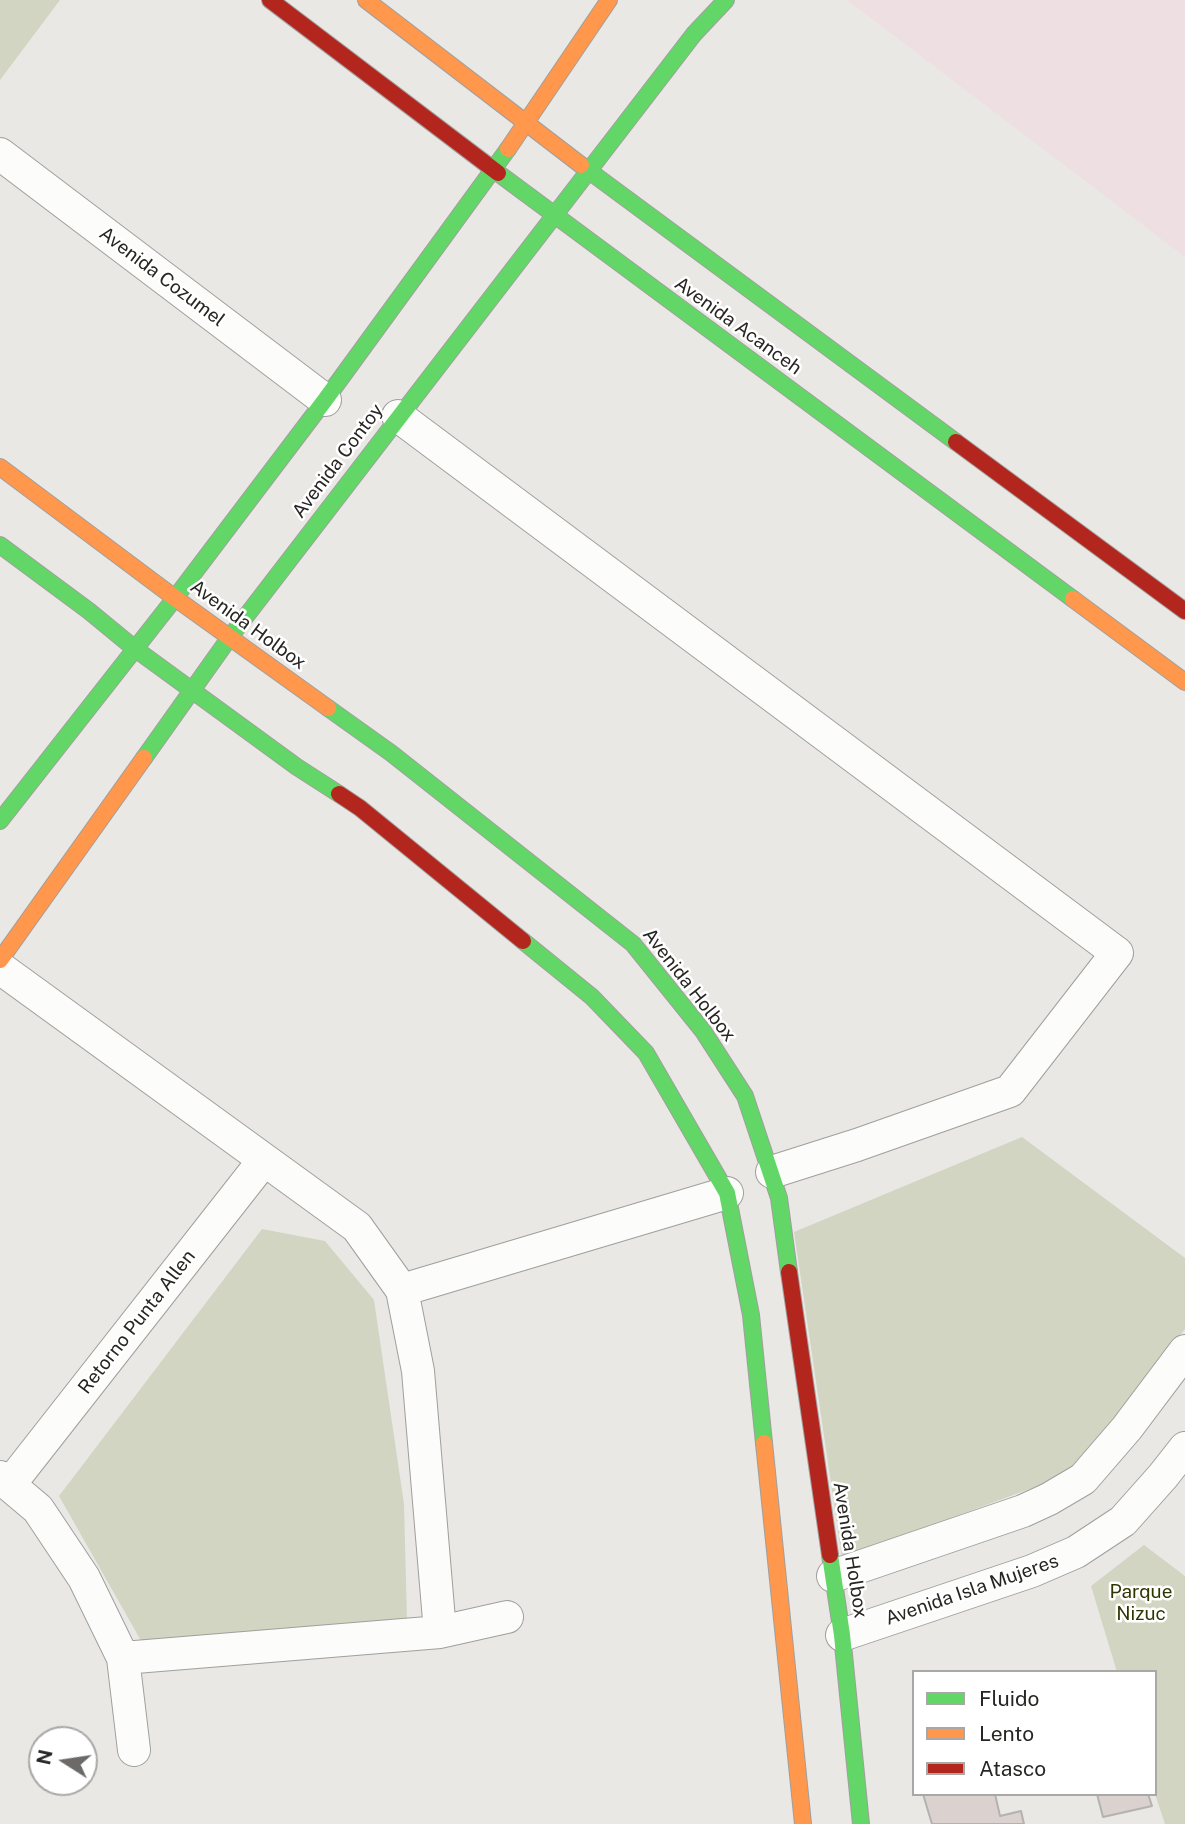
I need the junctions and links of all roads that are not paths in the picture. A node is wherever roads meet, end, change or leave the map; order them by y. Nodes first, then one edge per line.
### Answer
1 (271, 0) edge
2 (366, 0) edge
3 (608, 0) edge
4 (726, 0) edge
5 (527, 122) junction
6 (0, 154) edge
7 (491, 169) junction
8 (588, 171) junction
9 (554, 216) junction
10 (325, 400) junction
11 (398, 416) junction
12 (0, 467) edge
13 (0, 545) edge
14 (175, 598) junction
15 (1185, 611) edge
16 (230, 637) junction
17 (134, 648) junction
18 (1185, 682) edge
19 (192, 691) junction
20 (0, 821) edge
21 (0, 960) edge
22 (0, 968) edge
23 (264, 1160) junction
24 (772, 1172) junction
25 (727, 1193) junction
26 (402, 1290) junction
27 (1185, 1350) edge
28 (1185, 1448) edge
29 (5, 1480) edge
30 (833, 1576) junction
31 (507, 1617) dead end
32 (440, 1632) junction
33 (842, 1635) junction
34 (123, 1658) junction
35 (134, 1750) dead end
36 (803, 1824) edge
37 (861, 1824) edge

1 - 7 street, Avenida Acanceh
2 - 5 street, Avenida Acanceh
3 - 5 street
4 - 8 street, Avenida Contoy
5 - 7 street
5 - 8 street, Avenida Acanceh
6 - 10 street, Avenida Cozumel
7 - 9 street, Avenida Acanceh
7 - 10 street
8 - 9 street, Avenida Contoy
8 - 15 street, Avenida Acanceh
9 - 11 street, Avenida Contoy
9 - 18 street, Avenida Acanceh
10 - 14 street
11 - 16 street, Avenida Contoy
11 - 24 street
12 - 14 street, Avenida Holbox
13 - 17 street
14 - 16 street, Avenida Holbox
14 - 17 street
16 - 19 street, Avenida Contoy
16 - 24 street, Avenida Holbox
17 - 19 street
17 - 20 street
19 - 21 street, Avenida Contoy
19 - 25 street
22 - 23 street
23 - 26 street
23 - 29 street, Retorno Punta Allen
24 - 30 street, Avenida Holbox
25 - 26 street
25 - 36 street
26 - 32 street
27 - 30 street
28 - 33 street, Avenida Isla Mujeres
29 - 34 street, Retorno Punta Allen
30 - 33 street, Avenida Holbox
31 - 32 street
32 - 34 street
33 - 37 street, Avenida Holbox
34 - 35 street, Retorno Punta Allen

